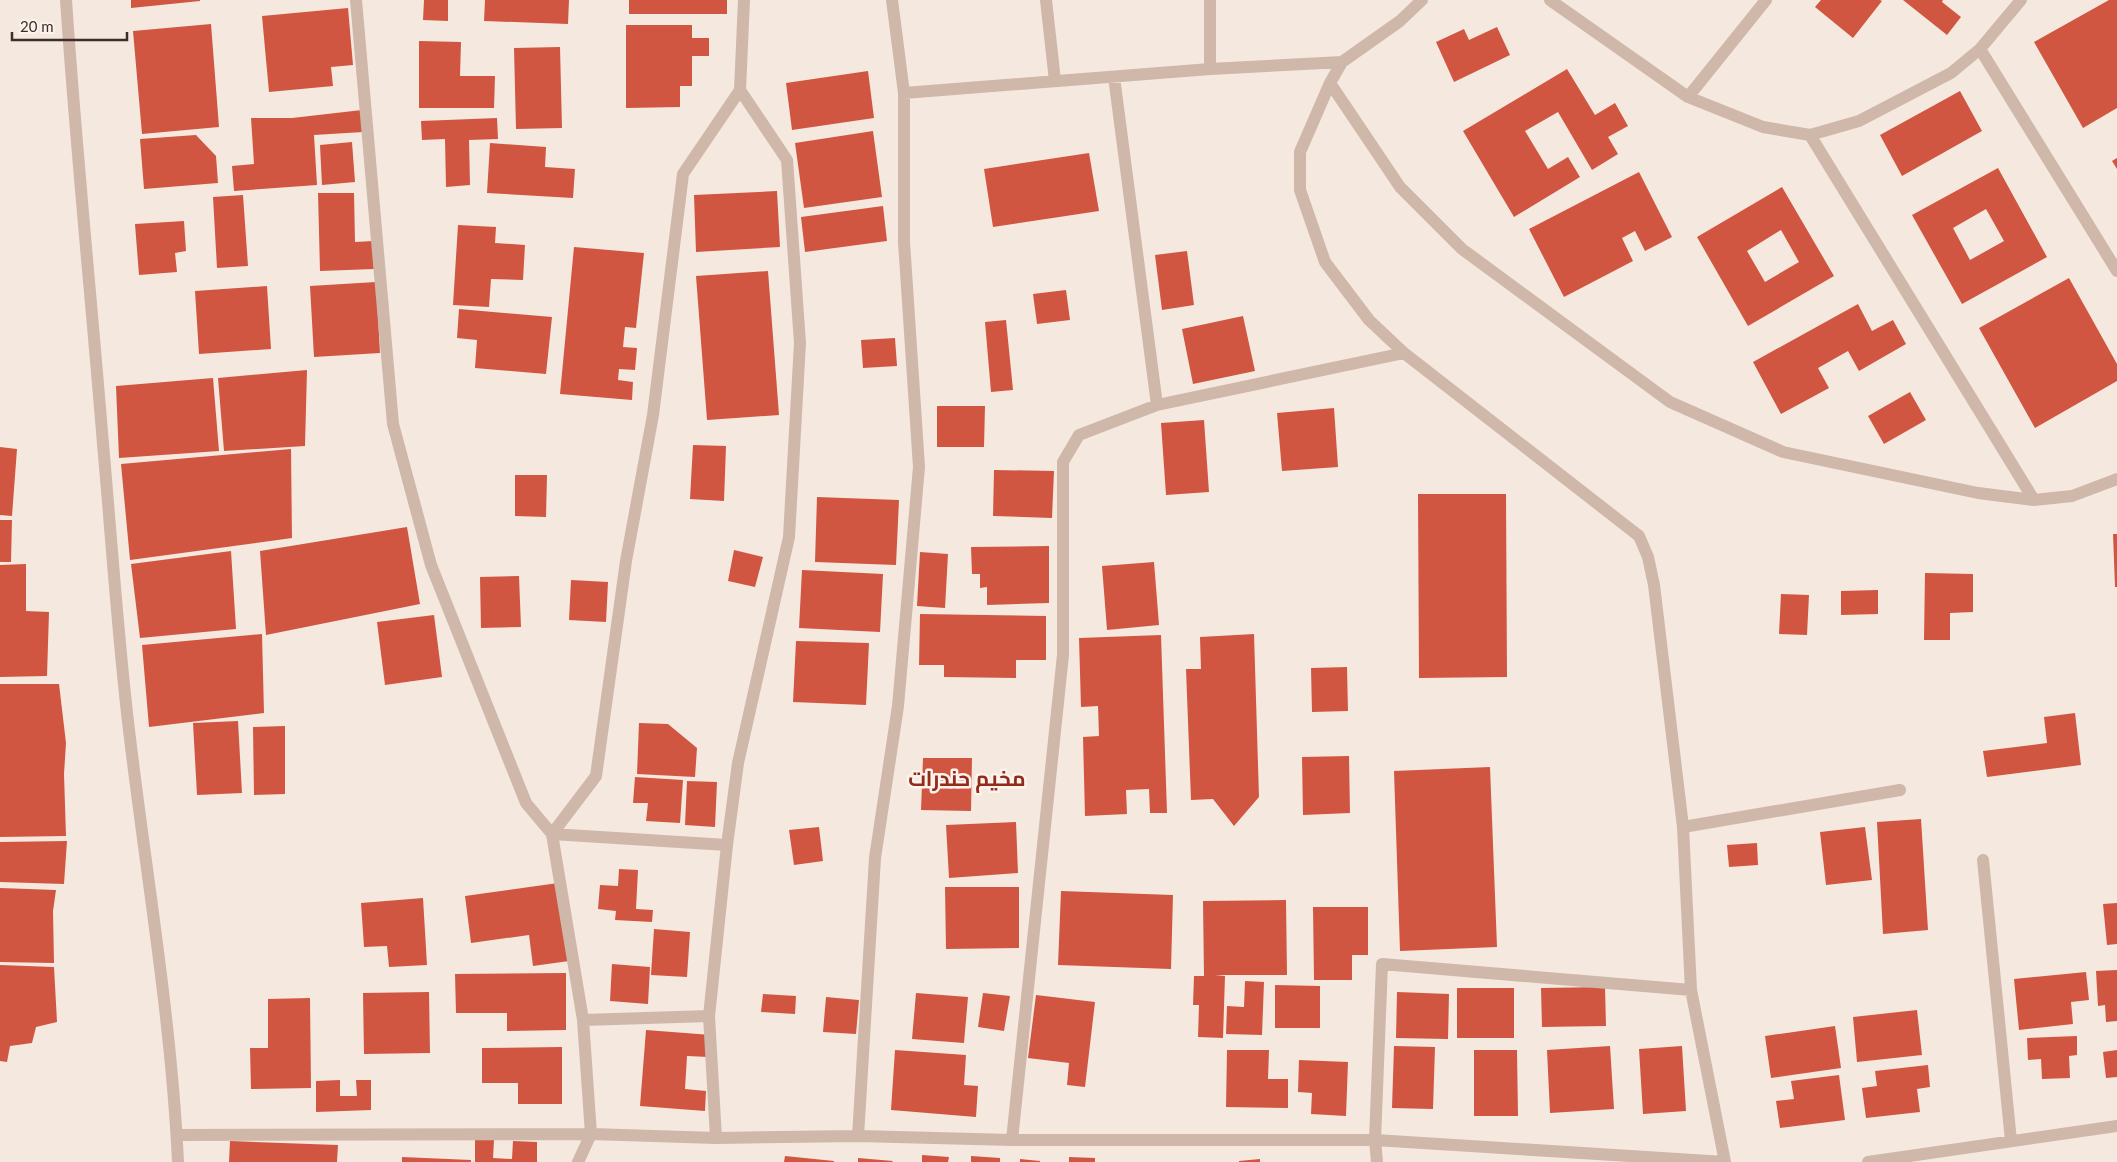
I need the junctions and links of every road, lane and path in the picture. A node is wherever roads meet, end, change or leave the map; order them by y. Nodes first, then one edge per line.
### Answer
1 (66, 0) edge
2 (356, 0) edge
3 (744, 0) edge
4 (892, 0) edge
5 (1046, 0) edge
6 (1210, 0) edge
7 (1422, 0) edge
8 (1550, 0) edge
9 (1766, 0) edge
10 (2021, 0) edge
11 (1980, 49) junction
12 (1342, 62) junction
13 (1210, 69) junction
14 (1114, 77) junction
15 (1055, 81) junction
16 (1330, 83) junction
17 (740, 90) junction
18 (904, 93) junction
19 (1688, 97) junction
20 (1810, 136) junction
21 (2117, 271) edge
22 (1404, 353) junction
23 (1157, 405) junction
24 (2117, 479) edge
25 (2034, 500) junction
26 (1900, 790) dead end
27 (1683, 827) junction
28 (552, 834) junction
29 (727, 845) junction
30 (1983, 860) dead end
31 (1691, 990) junction
32 (710, 1016) junction
33 (584, 1020) junction
34 (2117, 1126) edge
35 (591, 1134) junction
36 (177, 1135) junction
37 (858, 1136) junction
38 (716, 1138) junction
39 (1012, 1140) junction
40 (1375, 1140) junction
41 (2011, 1141) junction
42 (178, 1162) edge
43 (578, 1162) edge
44 (1377, 1162) edge
45 (1725, 1162) edge
46 (1868, 1162) edge

1 - 36 street
2 - 28 street
3 - 17 street
4 - 18 street
5 - 15 street
6 - 13 street
7 - 12 street
8 - 19 street
9 - 19 street
10 - 11 street
11 - 20 street
11 - 21 street
12 - 13 street
12 - 16 street
13 - 14 street
14 - 15 street
14 - 23 street
15 - 18 street
16 - 22 street
16 - 25 street
17 - 28 street
17 - 29 street
18 - 37 street
19 - 20 street
20 - 25 street
22 - 23 street
22 - 27 street
23 - 39 street
24 - 25 street
26 - 27 street
27 - 31 street
28 - 29 street
28 - 33 street
29 - 32 street
30 - 41 street
31 - 40 street
31 - 45 street
32 - 33 street
32 - 38 street
33 - 35 street
34 - 41 street
35 - 36 street
35 - 38 street
35 - 43 street
36 - 42 street
37 - 38 street
37 - 39 street
39 - 40 street
40 - 44 street
40 - 45 street
41 - 46 street

